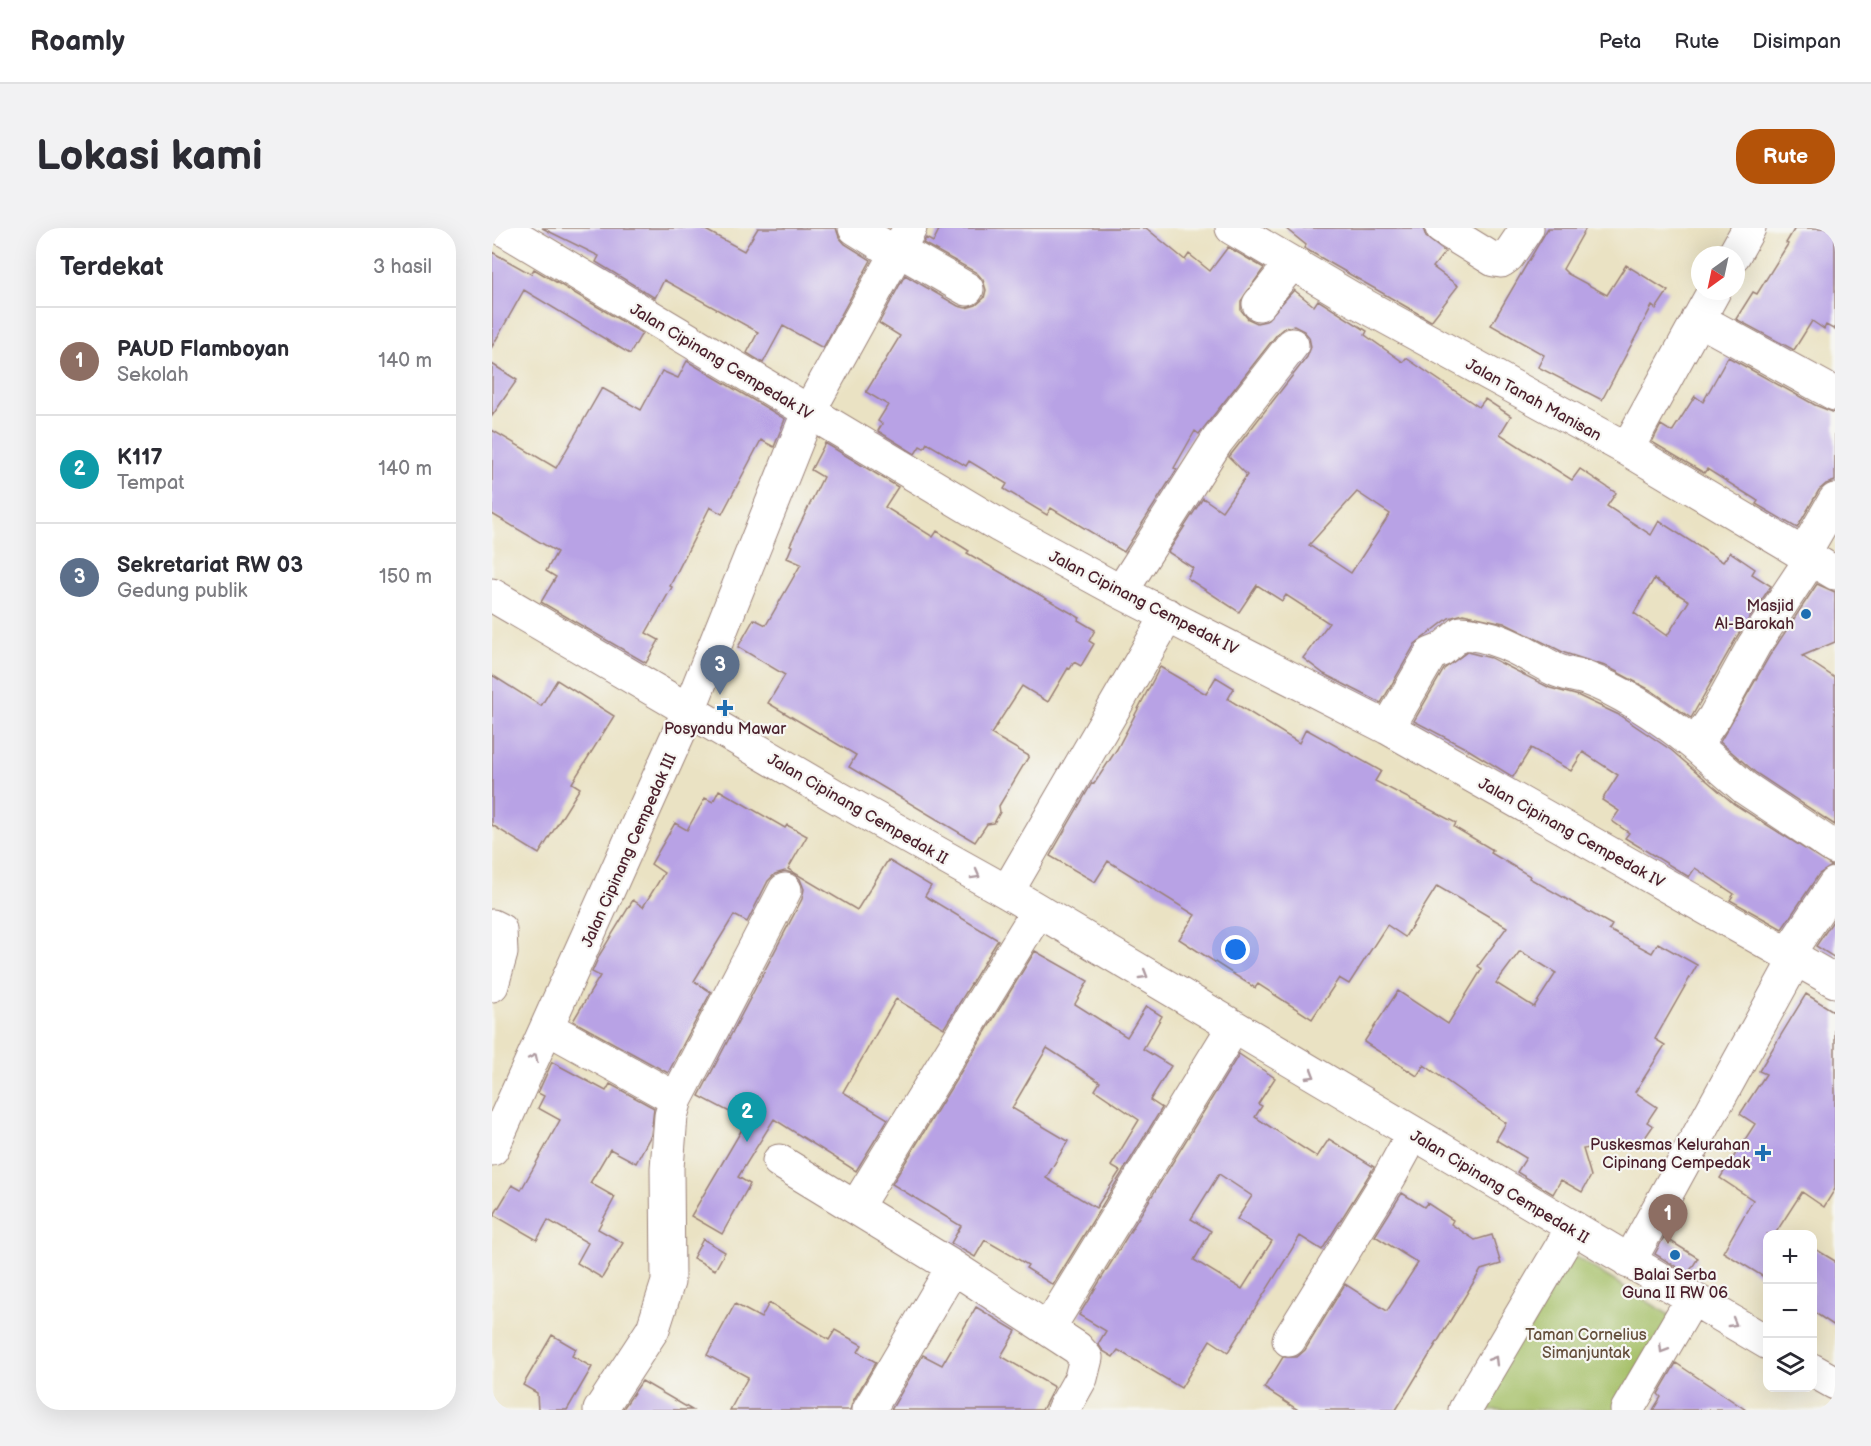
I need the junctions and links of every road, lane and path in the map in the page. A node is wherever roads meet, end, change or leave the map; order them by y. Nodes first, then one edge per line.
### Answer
1 (502, 228) edge
2 (855, 228) edge
3 (1232, 228) edge
4 (1442, 228) edge
5 (1527, 228) edge
6 (1749, 228) edge
7 (901, 243) edge
8 (1739, 246) edge
9 (1292, 263) junction
10 (967, 289) dead end
11 (1709, 300) edge
12 (1259, 304) dead end
13 (1698, 319) junction
14 (1292, 345) dead end
15 (1835, 394) edge
16 (808, 412) junction
17 (1627, 449) junction
18 (1835, 500) edge
19 (1816, 562) edge
20 (1121, 592) junction
21 (492, 595) edge
22 (1168, 615) junction
23 (689, 710) junction
24 (1388, 728) junction
25 (1695, 745) junction
26 (1835, 848) edge
27 (1835, 884) edge
28 (785, 890) dead end
29 (1007, 892) junction
30 (1038, 911) junction
31 (492, 926) edge
32 (1792, 956) junction
33 (1835, 981) edge
34 (492, 985) edge
35 (548, 1028) junction
36 (1233, 1028) junction
37 (676, 1099) junction
38 (502, 1100) edge
39 (1413, 1134) junction
40 (492, 1149) edge
41 (779, 1161) dead end
42 (856, 1207) junction
43 (1572, 1229) junction
44 (1629, 1262) junction
45 (953, 1267) junction
46 (1692, 1299) junction
47 (1048, 1329) junction
48 (1289, 1340) dead end
49 (1763, 1341) edge
50 (1817, 1373) edge
51 (1835, 1383) edge
52 (600, 1410) edge
53 (869, 1410) edge
54 (1063, 1410) edge
55 (1465, 1410) edge
56 (1627, 1410) edge

1 - 16 street, Jalan Cipinang Cempedak IV
2 - 7 street
3 - 9 street, Jalan Tanah Manisan
4 - 5 street
6 - 8 street
7 - 10 street
7 - 16 street, Jalan Cipinang Cempedak III
9 - 12 street
9 - 17 street, Jalan Tanah Manisan
11 - 13 street
13 - 15 street
13 - 17 street
14 - 20 street
16 - 20 street, Jalan Cipinang Cempedak IV
16 - 23 street, Jalan Cipinang Cempedak III
17 - 19 street, Jalan Tanah Manisan
18 - 19 street
19 - 25 street
20 - 22 street, Jalan Cipinang Cempedak IV
21 - 23 street, Jalan Cipinang Cempedak II
22 - 24 street, Jalan Cipinang Cempedak IV
22 - 29 street
23 -> 29 street, Jalan Cipinang Cempedak II
23 - 35 street, Jalan Cipinang Cempedak III
24 - 25 street
24 - 32 street, Jalan Cipinang Cempedak IV
25 - 26 street
27 - 32 street
28 - 37 street
29 - 30 street, Jalan Cipinang Cempedak II
30 -> 36 street, Jalan Cipinang Cempedak II
30 - 42 street
31 - 34 street
32 - 33 street, Jalan Cipinang Cempedak IV
32 - 44 street
35 - 37 street
38 -> 35 street, Jalan Cipinang Cempedak III
36 -> 39 street, Jalan Cipinang Cempedak II
36 - 47 street
37 - 52 street
38 - 40 street, Jalan Cipinang Cempedak III
39 - 43 street, Jalan Cipinang Cempedak II
39 - 48 street
41 - 42 street
42 - 45 street
43 - 44 street, Jalan Cipinang Cempedak II
55 -> 43 street
44 - 46 street, Jalan Cipinang Cempedak II
45 - 47 street
45 - 53 street
46 -> 49 street, Jalan Cipinang Cempedak II
46 -> 56 street
47 - 54 street
50 - 51 street

